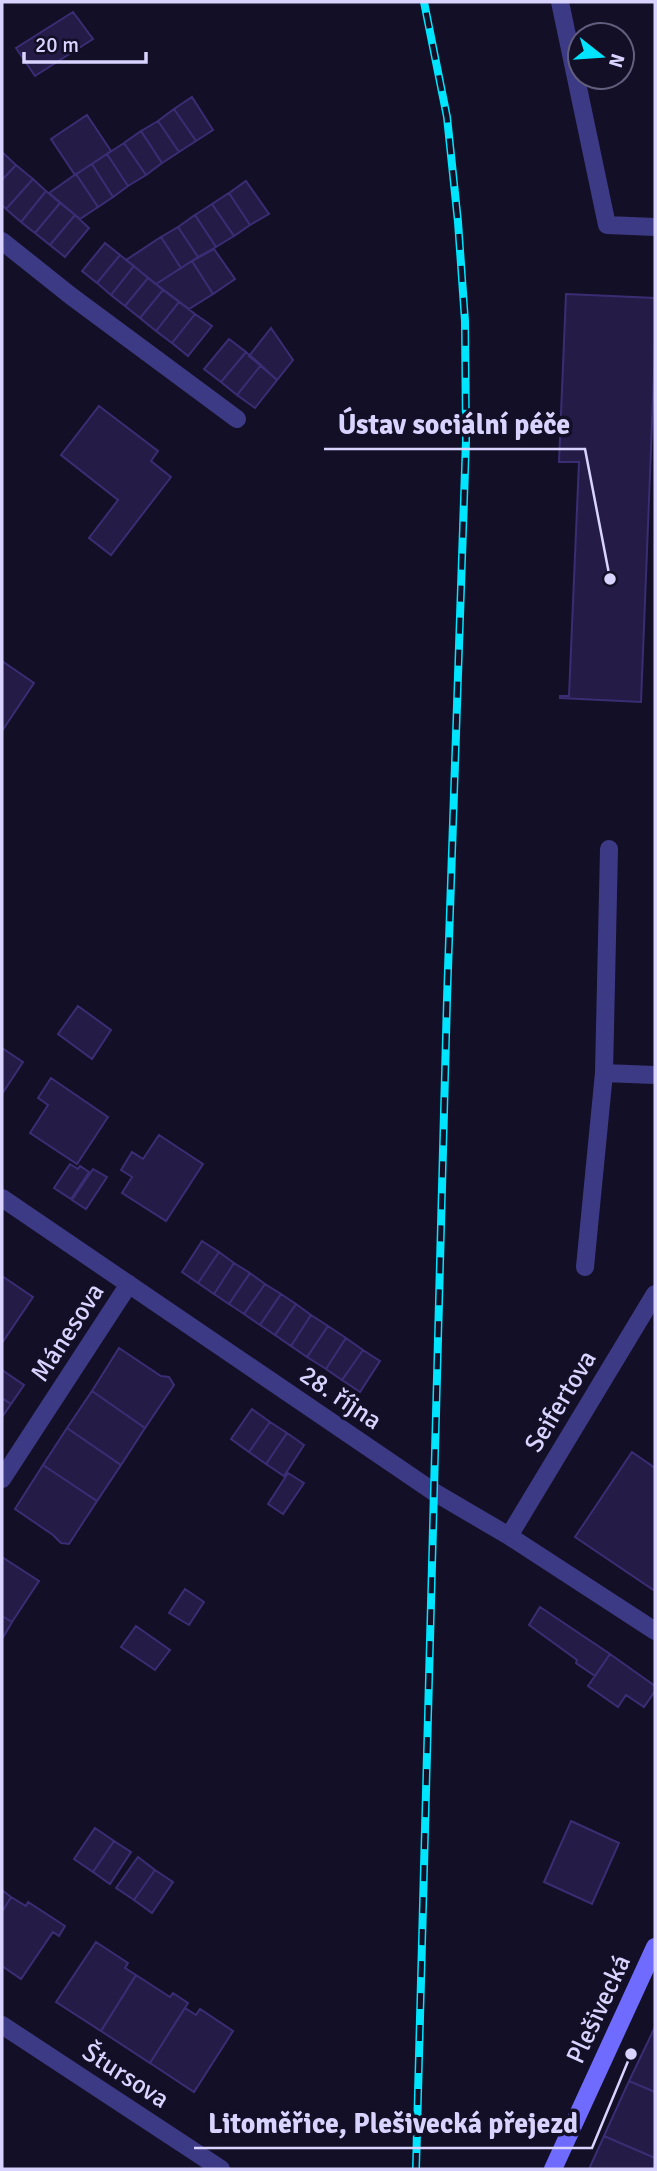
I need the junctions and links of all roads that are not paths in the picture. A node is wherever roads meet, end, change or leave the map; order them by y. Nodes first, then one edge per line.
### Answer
1 (560, 2) edge
2 (655, 227) edge
3 (2, 240) edge
4 (237, 419) dead end
5 (609, 849) dead end
6 (604, 1073) junction
7 (655, 1075) edge
8 (2, 1198) edge
9 (585, 1267) dead end
10 (129, 1284) junction
11 (655, 1294) edge
12 (2, 1479) edge
13 (509, 1536) junction
14 (655, 1632) edge
15 (655, 1947) edge
16 (2, 2025) edge
17 (221, 2169) edge
18 (553, 2169) edge

1 - 2 street
3 - 4 street
5 - 6 street
6 - 7 street
6 - 9 street
8 - 10 street, 28. října
10 - 12 street, Mánesova
10 - 13 street, 28. října
11 - 13 street, Seifertova
13 - 14 street, 28. října
15 - 18 street, Plešivecká
16 - 17 street, Štursova

